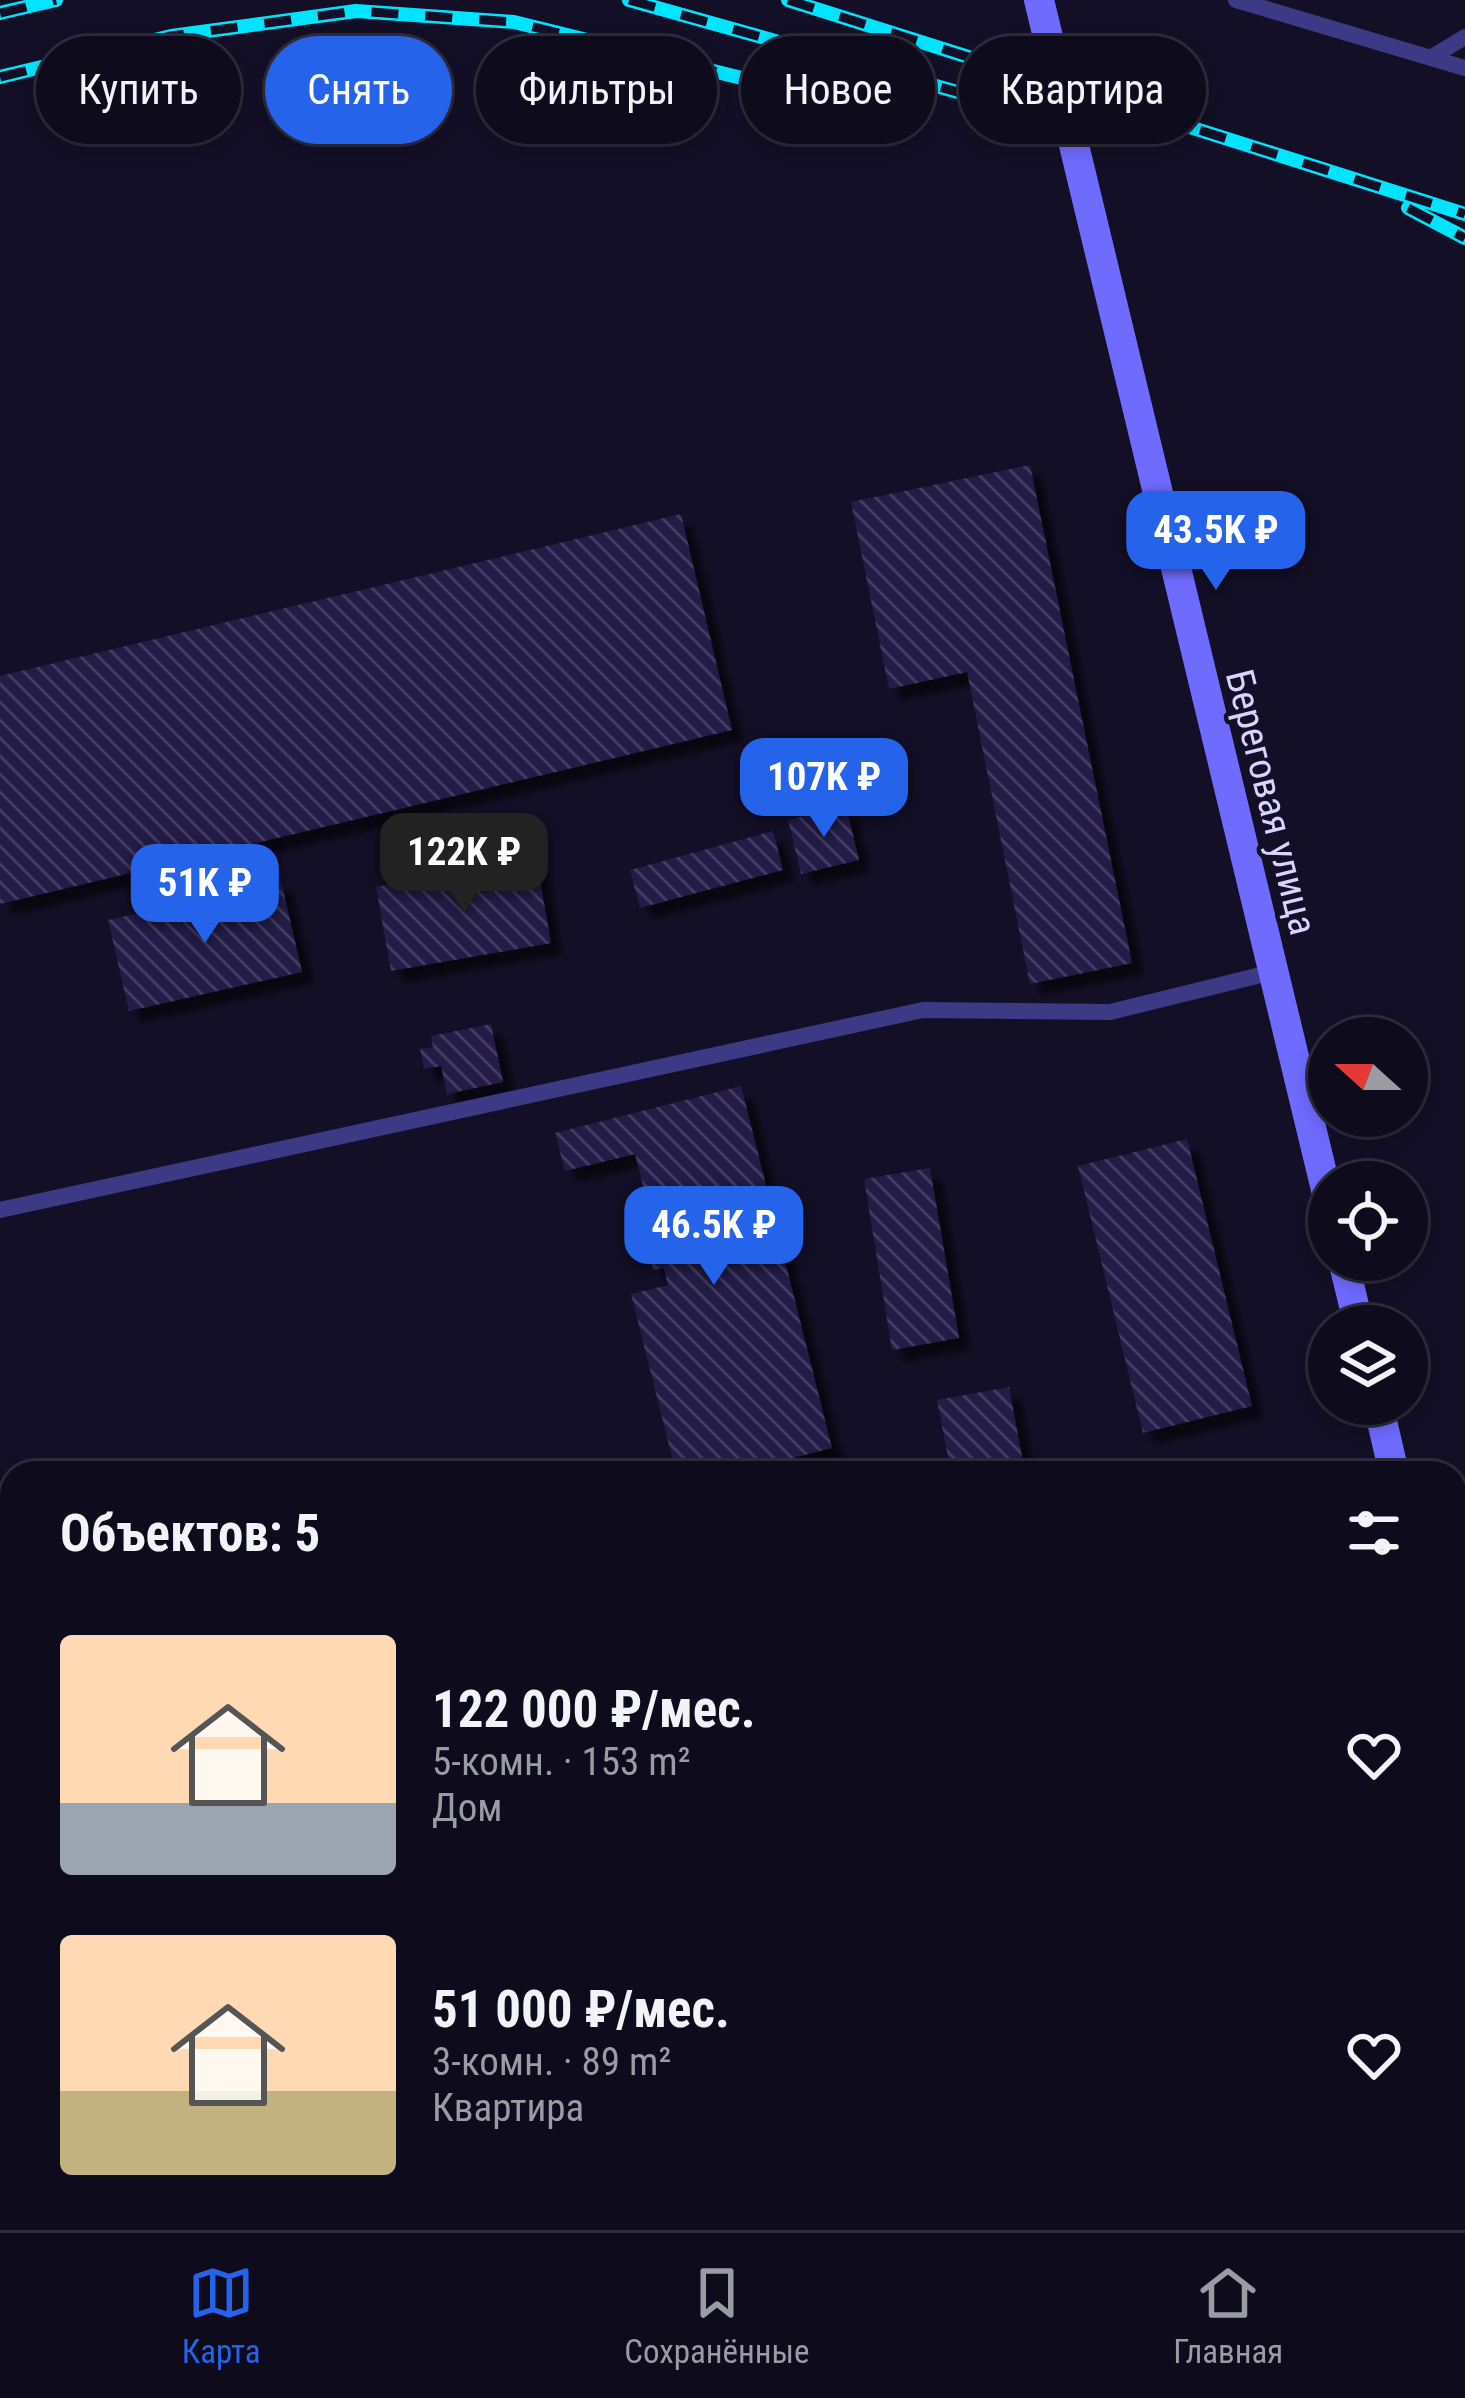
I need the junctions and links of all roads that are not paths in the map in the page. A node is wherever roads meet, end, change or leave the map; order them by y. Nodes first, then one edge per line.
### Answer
1 (1039, 0) edge
2 (1236, 0) edge
3 (1465, 37) edge
4 (1430, 58) junction
5 (1465, 68) edge
6 (1274, 972) junction
7 (1319, 1161) edge
8 (0, 1210) edge
9 (1383, 1425) edge
10 (1391, 1461) edge

1 - 6 street, Береговая улица
2 - 4 lane
3 - 4 lane
4 - 5 lane
6 - 7 street, Береговая улица
6 - 8 lane
9 - 10 street

